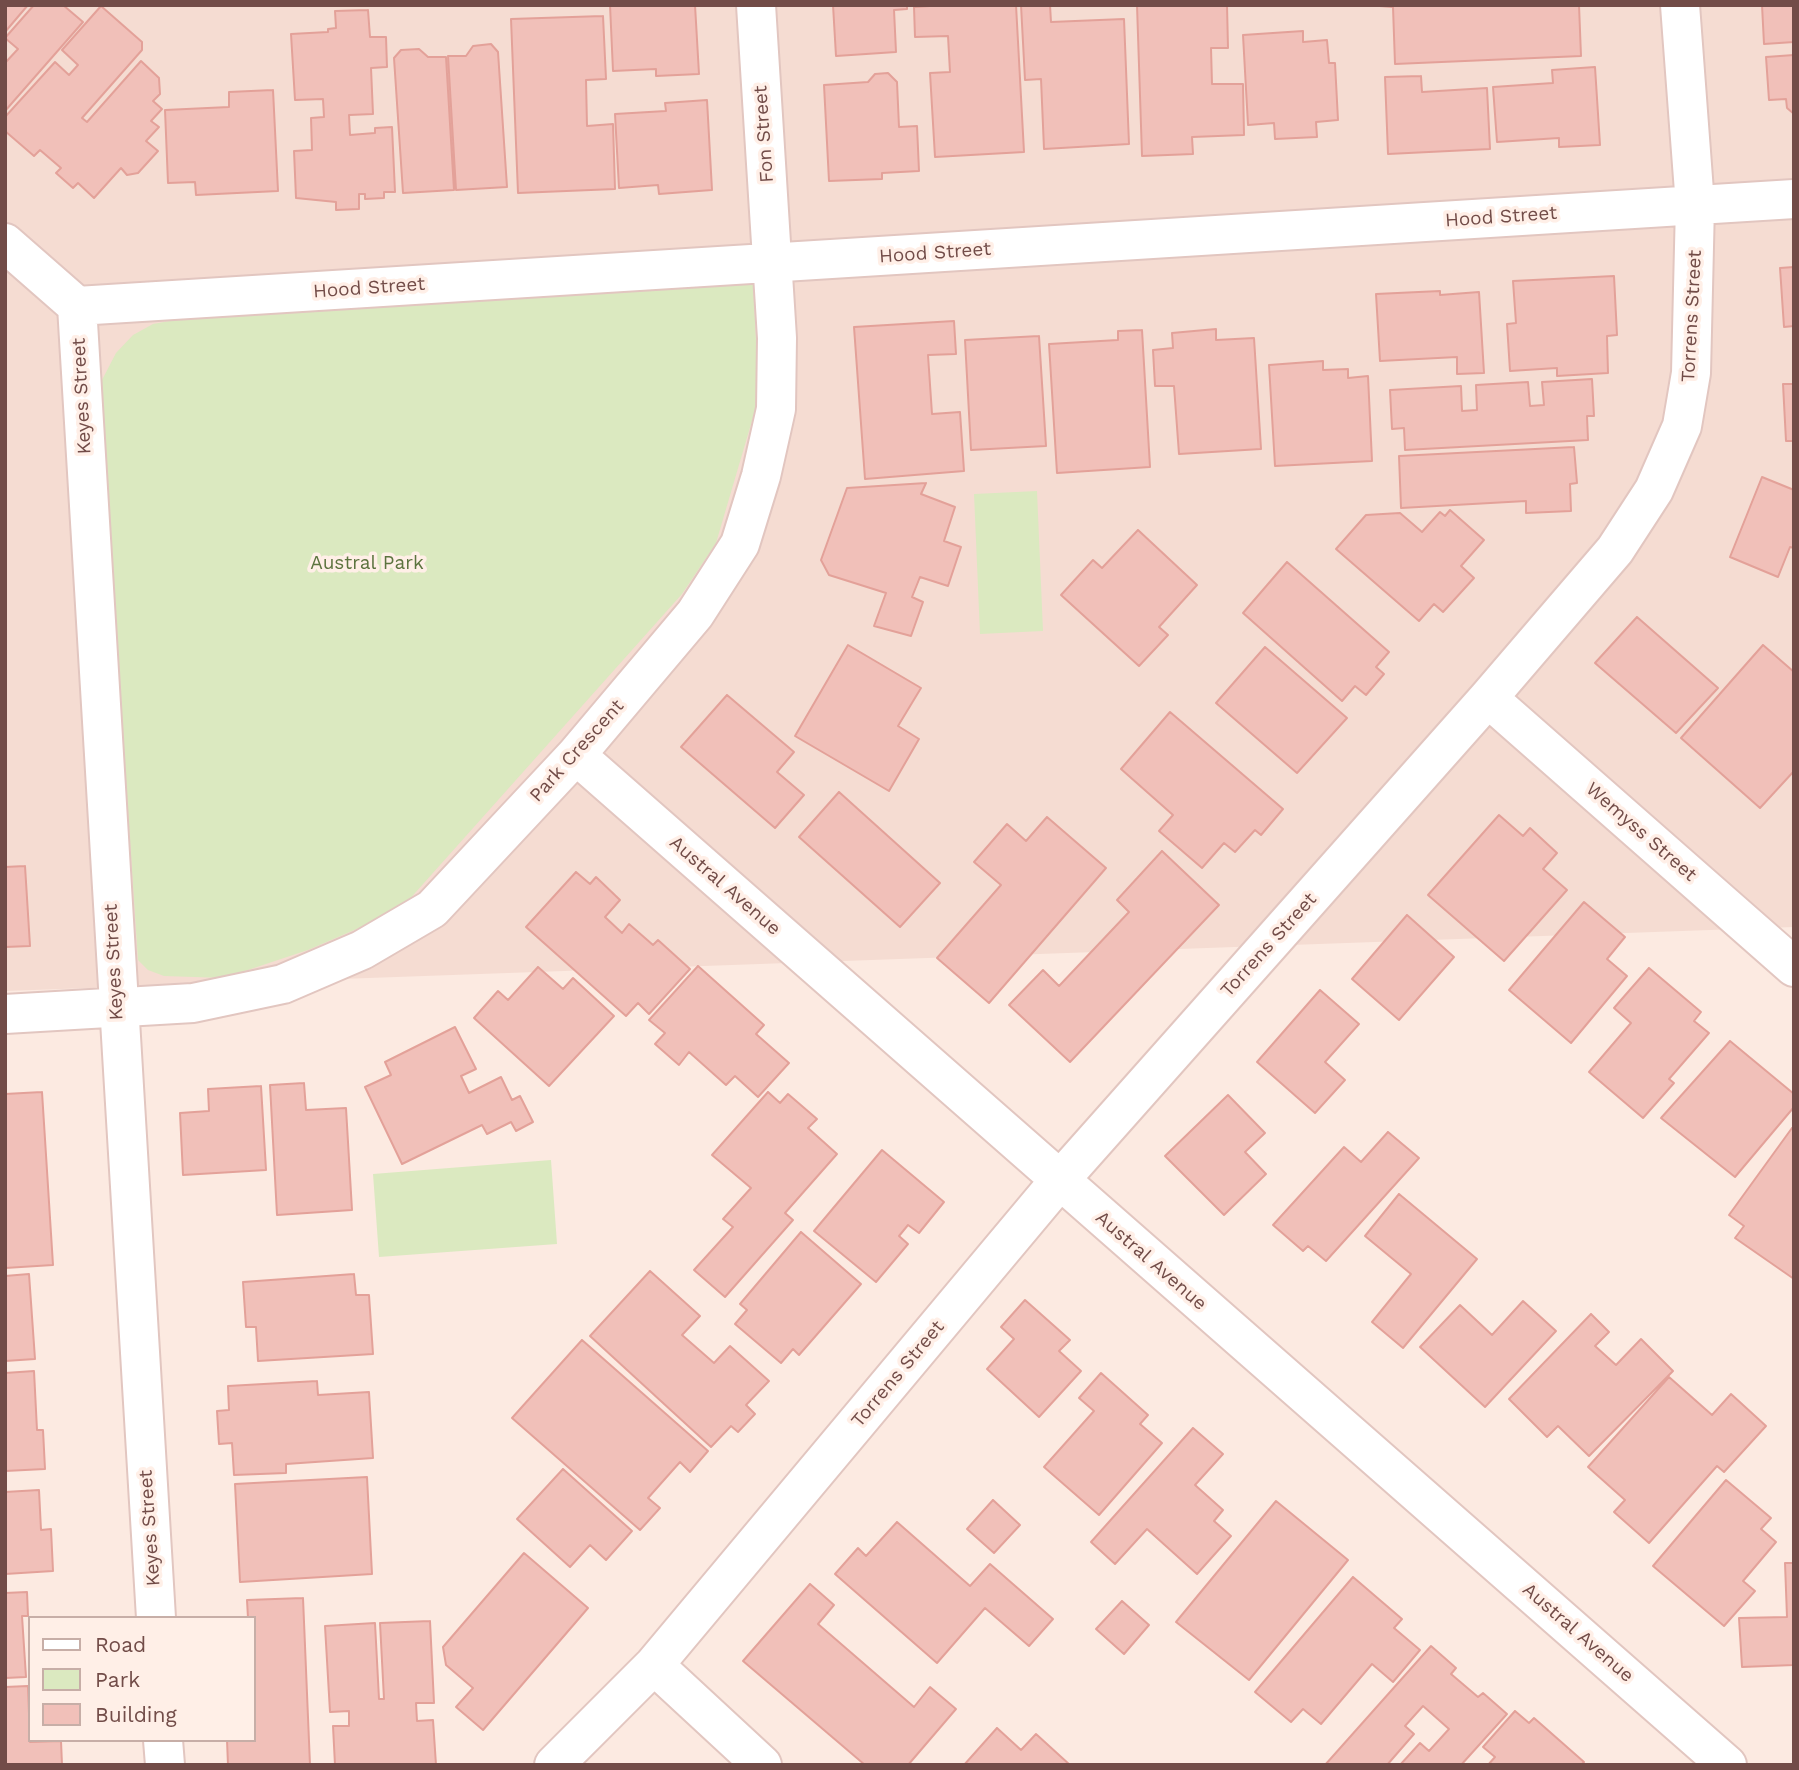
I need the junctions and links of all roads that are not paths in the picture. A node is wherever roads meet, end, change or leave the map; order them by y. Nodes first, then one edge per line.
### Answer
1 (756, 5) edge
2 (1680, 5) edge
3 (1794, 199) edge
4 (1695, 205) junction
5 (5, 243) edge
6 (772, 262) junction
7 (77, 306) junction
8 (1488, 698) junction
9 (576, 755) junction
10 (1794, 967) edge
11 (117, 1008) junction
12 (5, 1014) edge
13 (1059, 1181) junction
14 (156, 1616) edge
15 (654, 1665) junction
16 (163, 1742) edge
17 (165, 1765) edge
18 (554, 1765) edge
19 (762, 1765) edge
20 (1727, 1765) edge

1 - 6 street, Fon Street
2 - 4 street, Torrens Street
3 - 4 street, Hood Street
4 - 6 street, Hood Street
4 - 8 street, Torrens Street
5 - 7 street
6 - 7 street, Hood Street
6 - 9 street, Park Crescent
7 - 11 street, Keyes Street
8 - 10 street, Wemyss Street
8 - 13 street, Torrens Street
9 - 11 street, Park Crescent
9 - 13 street, Austral Avenue
11 - 12 street, Park Crescent
11 - 14 street, Keyes Street
13 - 15 street, Torrens Street
13 - 20 street, Austral Avenue
15 - 18 street, Torrens Street
15 - 19 street
16 - 17 street

